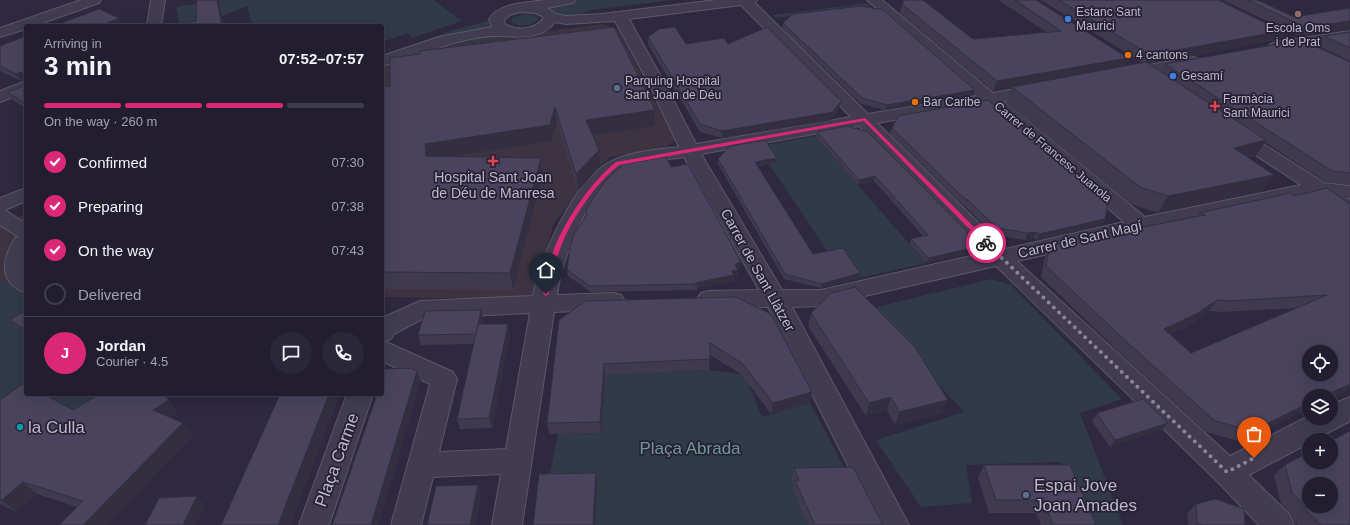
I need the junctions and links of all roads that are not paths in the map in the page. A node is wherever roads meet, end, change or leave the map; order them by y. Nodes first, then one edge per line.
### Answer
1 (157, 0) edge
2 (568, 0) edge
3 (747, 0) edge
4 (874, 0) edge
5 (93, 1) edge
6 (527, 8) junction
7 (500, 15) junction
8 (620, 16) junction
9 (550, 17) junction
10 (602, 18) junction
11 (26, 24) edge
12 (154, 24) edge
13 (24, 25) edge
14 (532, 30) junction
15 (510, 31) junction
16 (0, 33) edge
17 (1276, 33) edge
18 (1350, 35) edge
19 (1296, 43) junction
20 (1265, 49) edge
21 (384, 53) edge
22 (1323, 56) edge
23 (1122, 58) edge
24 (1211, 58) edge
25 (384, 60) edge
26 (1142, 71) junction
27 (1114, 76) edge
28 (1161, 84) edge
29 (1056, 86) edge
30 (24, 87) edge
31 (0, 96) edge
32 (990, 99) junction
33 (865, 120) junction
34 (1220, 123) edge
35 (679, 152) junction
36 (1317, 188) junction
37 (1350, 192) edge
38 (24, 195) edge
39 (0, 206) edge
40 (1350, 209) edge
41 (0, 215) edge
42 (1141, 225) junction
43 (1001, 258) junction
44 (24, 283) edge
45 (688, 299) edge
46 (776, 299) junction
47 (632, 301) edge
48 (545, 303) junction
49 (384, 336) edge
50 (384, 338) edge
51 (359, 396) edge
52 (1350, 408) edge
53 (517, 461) junction
54 (422, 465) junction
55 (1227, 472) junction
56 (314, 525) edge
57 (406, 525) edge
58 (507, 525) edge
59 (894, 525) edge
60 (1279, 525) edge

1 - 12 street
2 - 6 street
3 - 8 street
3 - 33 street
4 - 32 street, Carrer de Francesc Juanola
5 - 11 street
6 - 7 street
6 - 9 street
7 - 15 street
7 - 21 street
8 - 10 street
8 - 35 street, Carrer de Sant Llàtzer
9 - 10 street
9 - 14 street
10 - 14 street
13 - 16 street
14 - 15 street
15 - 25 street
17 - 19 street
18 - 19 street
19 - 20 street
19 - 22 street
23 - 26 street
24 - 26 street
26 - 27 street
26 - 28 street
29 - 32 street
30 - 31 street
32 - 33 street
32 - 42 street, Carrer de Francesc Juanola
33 - 35 street
33 - 43 street
34 - 36 street
35 - 46 street, Carrer de Sant Llàtzer
35 - 48 street
36 - 37 street, Carrer de Sant Magí
36 - 40 street
36 - 42 street, Carrer de Sant Magí
38 - 39 street
41 - 44 street
42 - 43 street, Carrer de Sant Magí
43 - 46 street, Carrer de Sant Magí
43 - 55 street
45 - 46 street, Carrer de Sant Magí
46 - 59 street, Carrer de Sant Llàtzer
47 - 48 street
48 - 49 street
48 - 53 street
50 - 54 street
51 - 56 street, Plaça Carme
52 - 55 street
53 - 54 street
53 - 58 street
54 - 57 street
55 - 60 street

